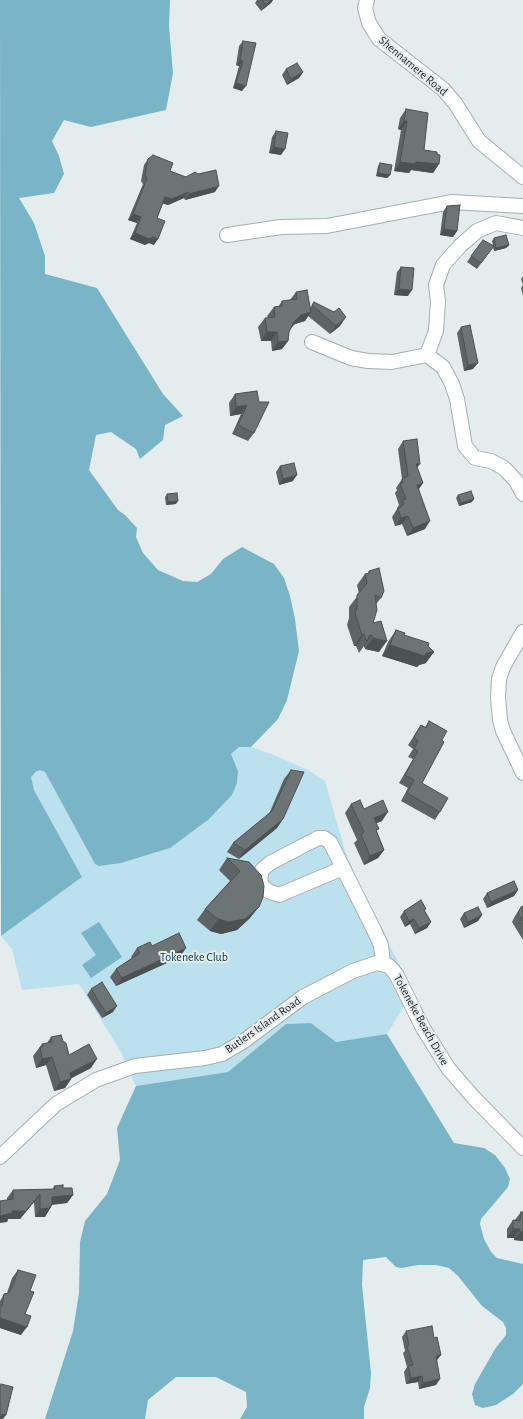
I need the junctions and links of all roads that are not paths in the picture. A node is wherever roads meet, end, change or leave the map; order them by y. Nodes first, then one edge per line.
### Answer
1 (367, 0) edge
2 (523, 177) edge
3 (523, 206) edge
4 (523, 228) edge
5 (227, 235) dead end
6 (312, 342) dead end
7 (427, 355) junction
8 (523, 494) edge
9 (523, 632) edge
10 (523, 773) edge
11 (343, 868) junction
12 (383, 964) junction
13 (523, 1148) edge
14 (0, 1157) edge

1 - 2 street, Shennamere Road
3 - 5 street
4 - 7 street
6 - 7 street
7 - 8 street
9 - 10 street
11 - 11 street
11 - 12 street
12 - 13 street, Tokeneke Beach Drive
12 - 14 street, Butlers Island Road

